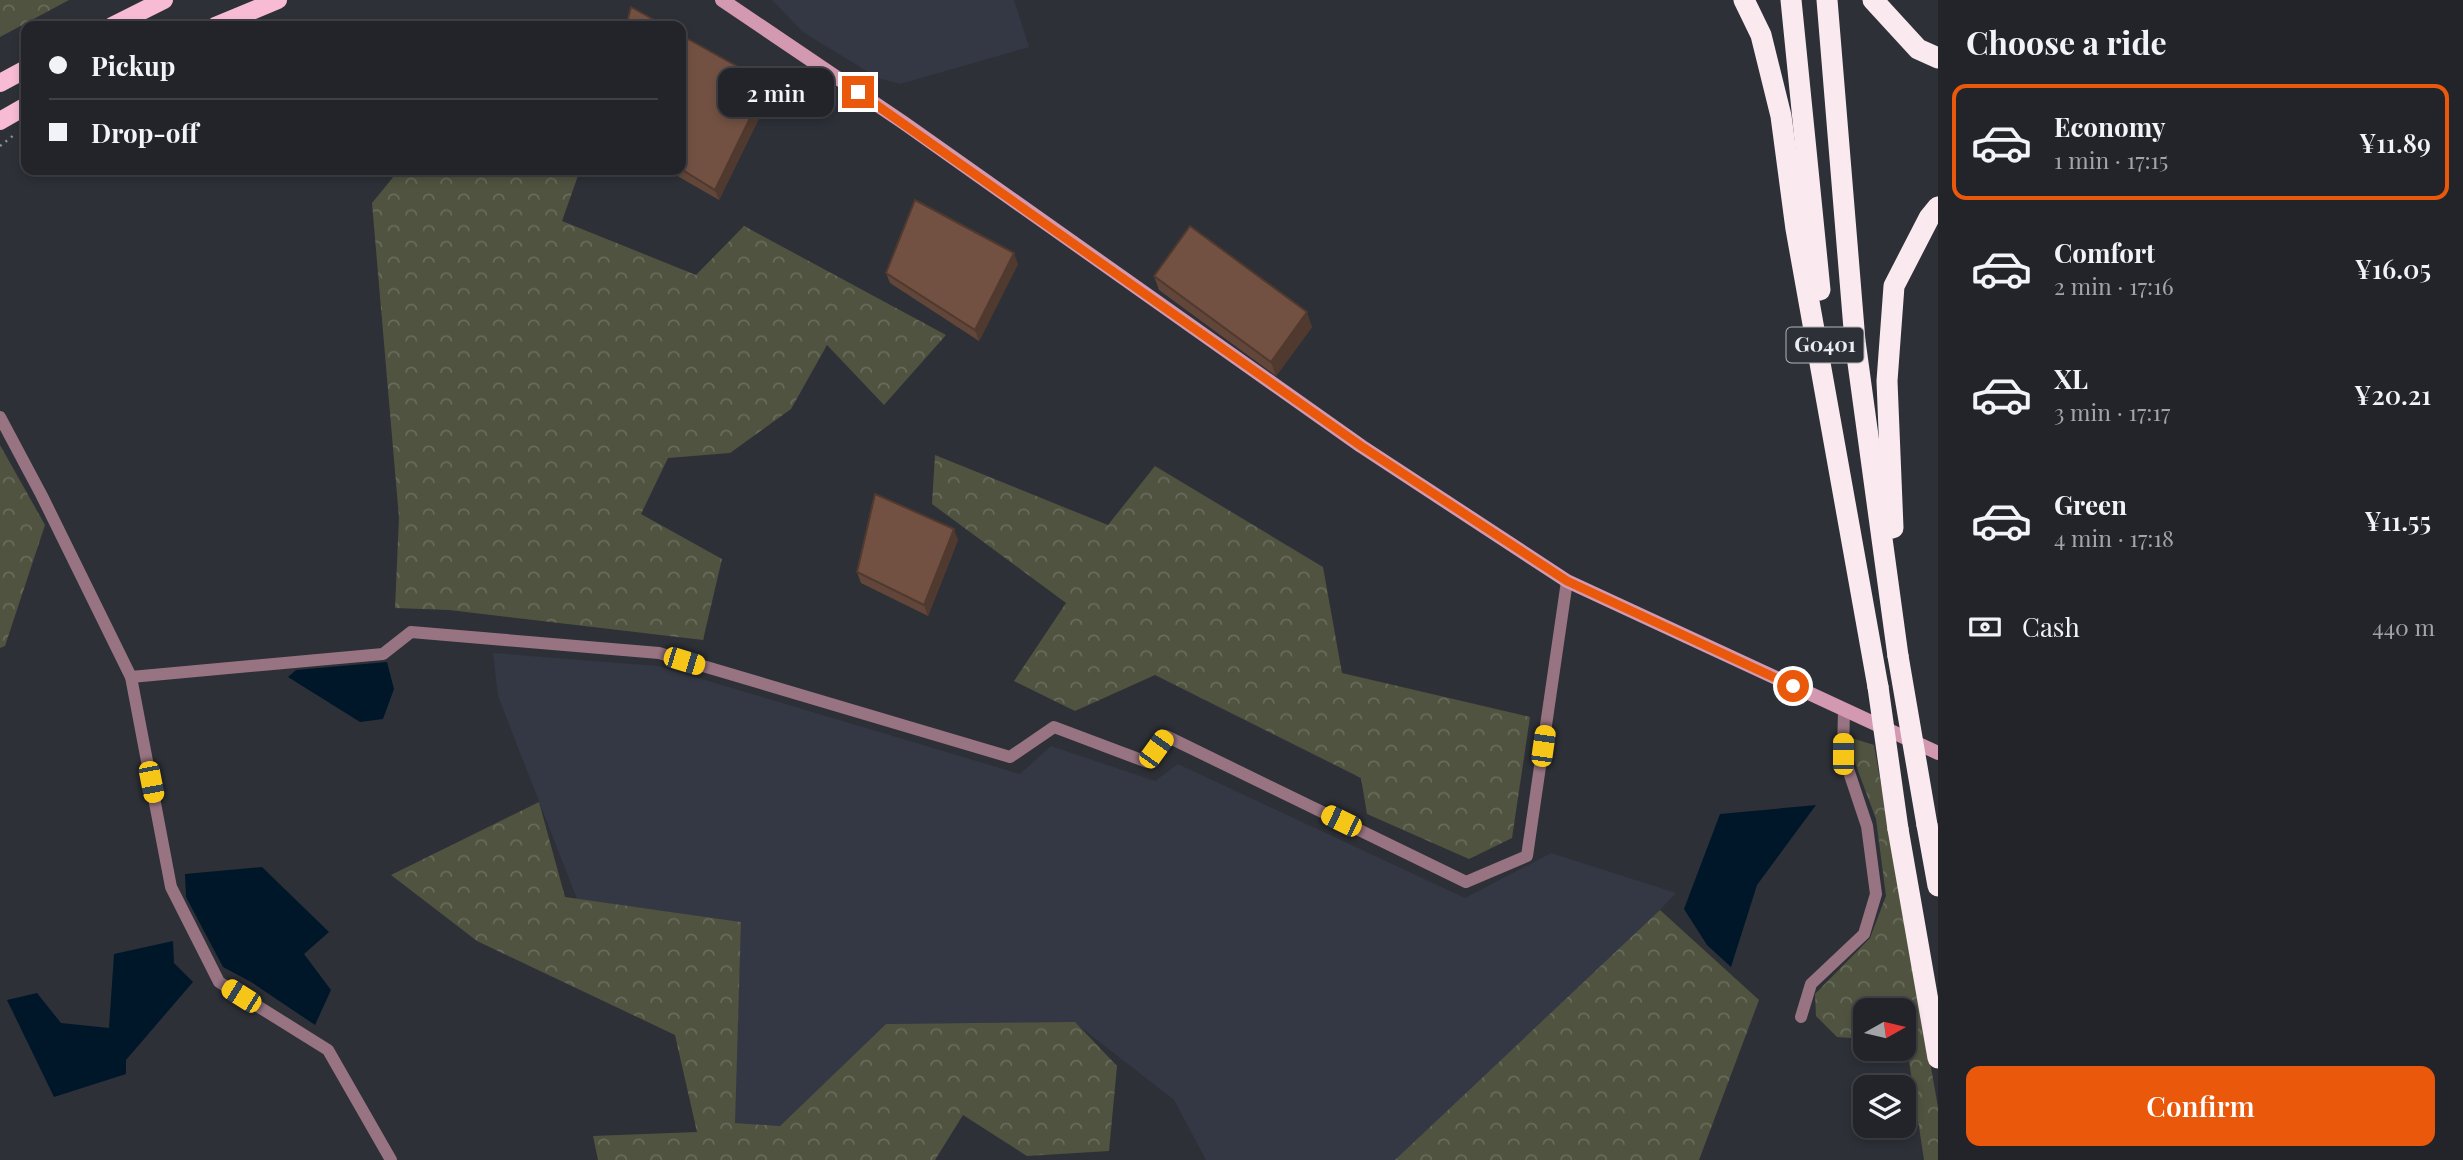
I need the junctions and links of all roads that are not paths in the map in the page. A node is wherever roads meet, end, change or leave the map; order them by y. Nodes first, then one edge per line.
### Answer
1 (164, 0) edge
2 (278, 0) edge
3 (722, 0) edge
4 (1744, 0) edge
5 (1791, 0) edge
6 (1826, 0) edge
7 (1873, 0) edge
8 (122, 21) edge
9 (227, 21) edge
10 (1938, 58) edge
11 (21, 72) edge
12 (0, 83) edge
13 (21, 109) edge
14 (0, 121) edge
15 (1938, 206) edge
16 (0, 417) edge
17 (1567, 581) junction
18 (1898, 656) junction
19 (131, 677) junction
20 (1878, 687) junction
21 (1843, 710) junction
22 (1938, 753) edge
23 (1938, 886) edge
24 (1801, 1017) dead end
25 (1938, 1059) edge
26 (391, 1160) edge

1 - 8 main road
2 - 9 main road
3 - 17 main road
4 - 20 highway
5 - 20 highway, G0401
6 - 18 highway, G0401
7 - 10 highway
11 - 12 main road
13 - 14 main road
15 - 18 highway
16 - 19 street
17 - 19 street
17 - 21 main road
18 - 23 highway, G0401, bridge
19 - 26 street
20 - 25 highway, G0401, bridge
21 - 22 main road
21 - 24 street

